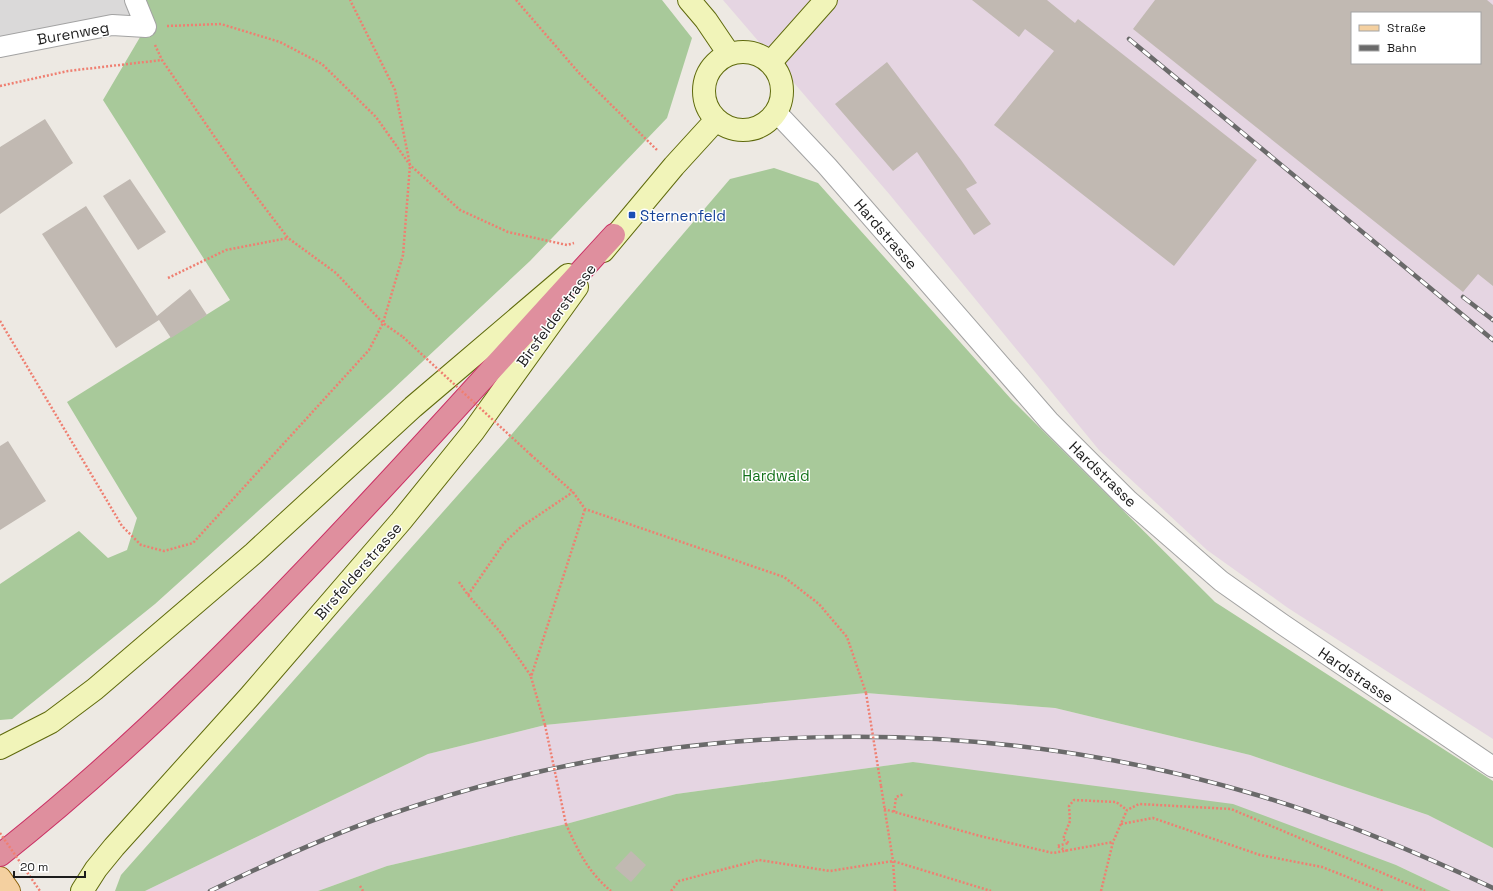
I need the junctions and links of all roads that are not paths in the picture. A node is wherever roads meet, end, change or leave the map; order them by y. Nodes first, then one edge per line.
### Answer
1 (135, 0) edge
2 (689, 0) edge
3 (826, 0) edge
4 (0, 47) edge
5 (730, 54) junction
6 (770, 63) junction
7 (776, 112) junction
8 (716, 120) junction
9 (614, 235) junction
10 (0, 748) edge
11 (1493, 766) edge
12 (0, 854) edge
13 (0, 878) edge
14 (9, 891) edge
15 (82, 891) edge

1 - 4 street, Burenweg
2 - 5 street
3 - 6 street
5 - 6 street
5 - 8 street
6 - 7 street
7 - 8 street
7 - 11 street, Hardstrasse
8 - 9 street, Birsfelderstrasse
9 - 10 street, Birsfelderstrasse
9 - 12 highway
9 - 15 street, Birsfelderstrasse
13 - 14 main road

